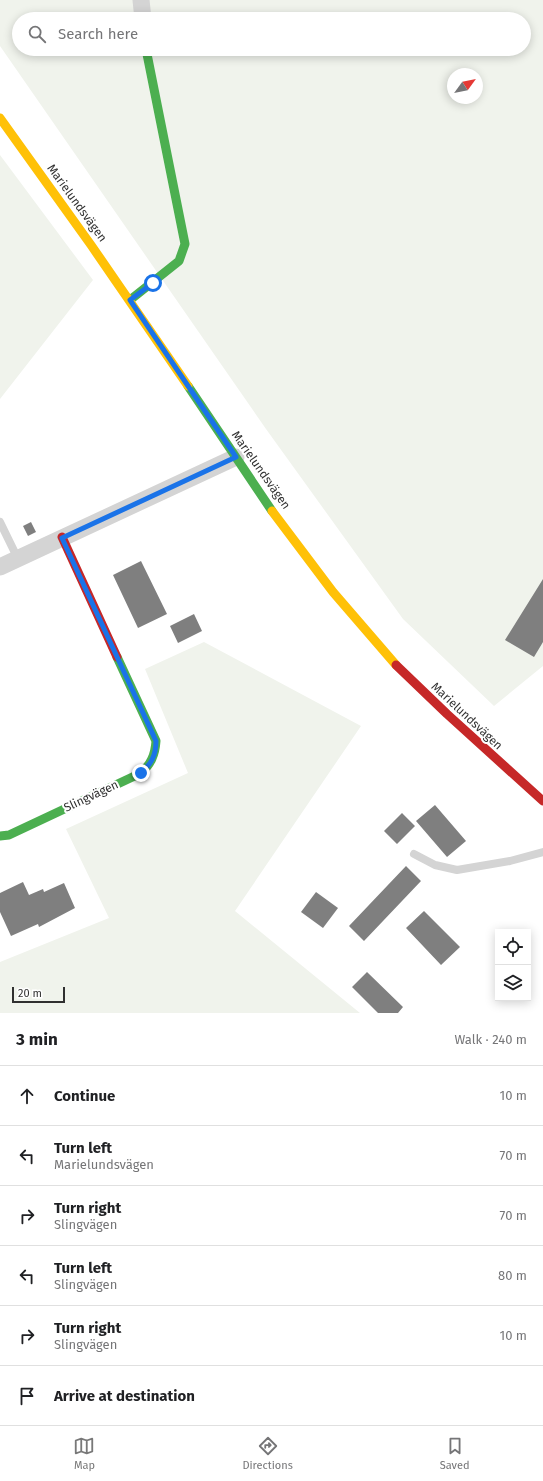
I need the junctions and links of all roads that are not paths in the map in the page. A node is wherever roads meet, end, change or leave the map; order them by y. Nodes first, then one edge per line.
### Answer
1 (141, 0) edge
2 (142, 12) edge
3 (147, 56) edge
4 (0, 118) edge
5 (130, 300) junction
6 (236, 457) junction
7 (0, 522) edge
8 (62, 538) junction
9 (18, 559) junction
10 (0, 567) edge
11 (543, 801) edge
12 (0, 836) edge
13 (543, 852) edge
14 (414, 854) dead end

1 - 2 street
3 - 5 street
4 - 5 street, Marielundsvägen
5 - 6 street, Marielundsvägen
6 - 8 street
6 - 11 street, Marielundsvägen
7 - 9 lane
8 - 9 street
8 - 12 street, Slingvägen
9 - 10 street
13 - 14 lane

